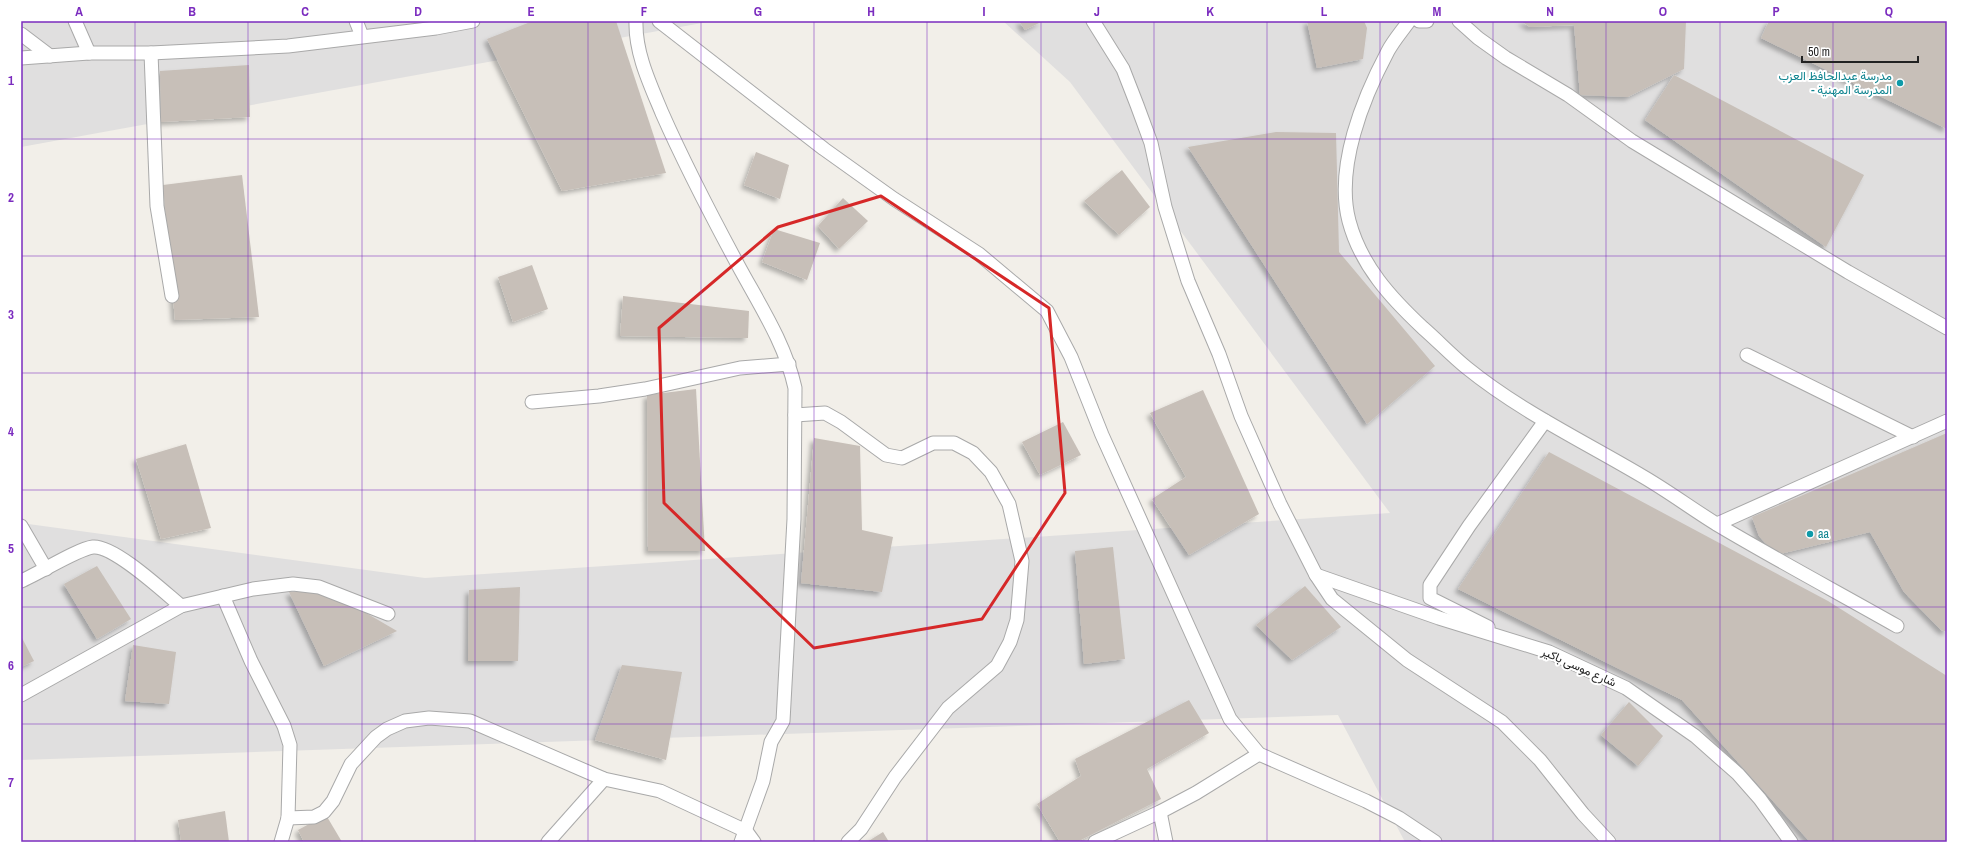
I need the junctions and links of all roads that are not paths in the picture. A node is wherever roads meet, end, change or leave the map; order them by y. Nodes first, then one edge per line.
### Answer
1 (74, 21) edge
2 (356, 21) edge
3 (473, 21) edge
4 (636, 21) edge
5 (659, 21) edge
6 (1093, 21) edge
7 (1409, 21) edge
8 (1419, 21) edge
9 (1427, 21) edge
10 (1459, 21) edge
11 (21, 34) edge
12 (362, 36) junction
13 (89, 53) junction
14 (151, 53) junction
15 (50, 56) junction
16 (21, 58) edge
17 (172, 296) dead end
18 (1947, 328) edge
19 (1747, 355) dead end
20 (788, 364) junction
21 (532, 402) dead end
22 (794, 414) junction
23 (1545, 421) junction
24 (1947, 421) edge
25 (1913, 437) junction
26 (1717, 524) junction
27 (21, 526) edge
28 (46, 569) junction
29 (1316, 575) junction
30 (21, 582) edge
31 (223, 596) junction
32 (180, 606) junction
33 (388, 614) dead end
34 (1897, 626) dead end
35 (1497, 636) junction
36 (21, 695) edge
37 (1259, 754) junction
38 (604, 780) junction
39 (1160, 812) junction
40 (288, 818) junction
41 (744, 836) edge
42 (281, 842) edge
43 (548, 842) edge
44 (754, 842) edge
45 (848, 842) edge
46 (1095, 842) edge
47 (1166, 842) edge
48 (1435, 842) edge
49 (1609, 842) edge
50 (1791, 842) edge

1 - 13 street
2 - 12 street
3 - 12 street
4 - 20 street
5 - 37 street
6 - 29 street
7 - 23 street
8 - 9 street
10 - 18 street
11 - 15 street
12 - 14 street
13 - 14 street
13 - 15 street
14 - 17 street
15 - 16 street
19 - 25 street
20 - 21 street
20 - 22 street
22 - 41 street
22 - 45 street
23 - 26 street
23 - 35 street
24 - 25 street
25 - 26 street
26 - 34 street
27 - 28 street
28 - 30 street
28 - 32 street
29 - 35 street, شارع موسى باكير
29 - 49 street
31 - 32 street
31 - 33 street
31 - 40 street
32 - 36 street
35 - 50 street, شارع موسى باكير
37 - 39 street
37 - 48 street
38 - 40 street
38 - 41 street
38 - 43 street
39 - 46 street
39 - 47 street
40 - 42 street
41 - 44 street

